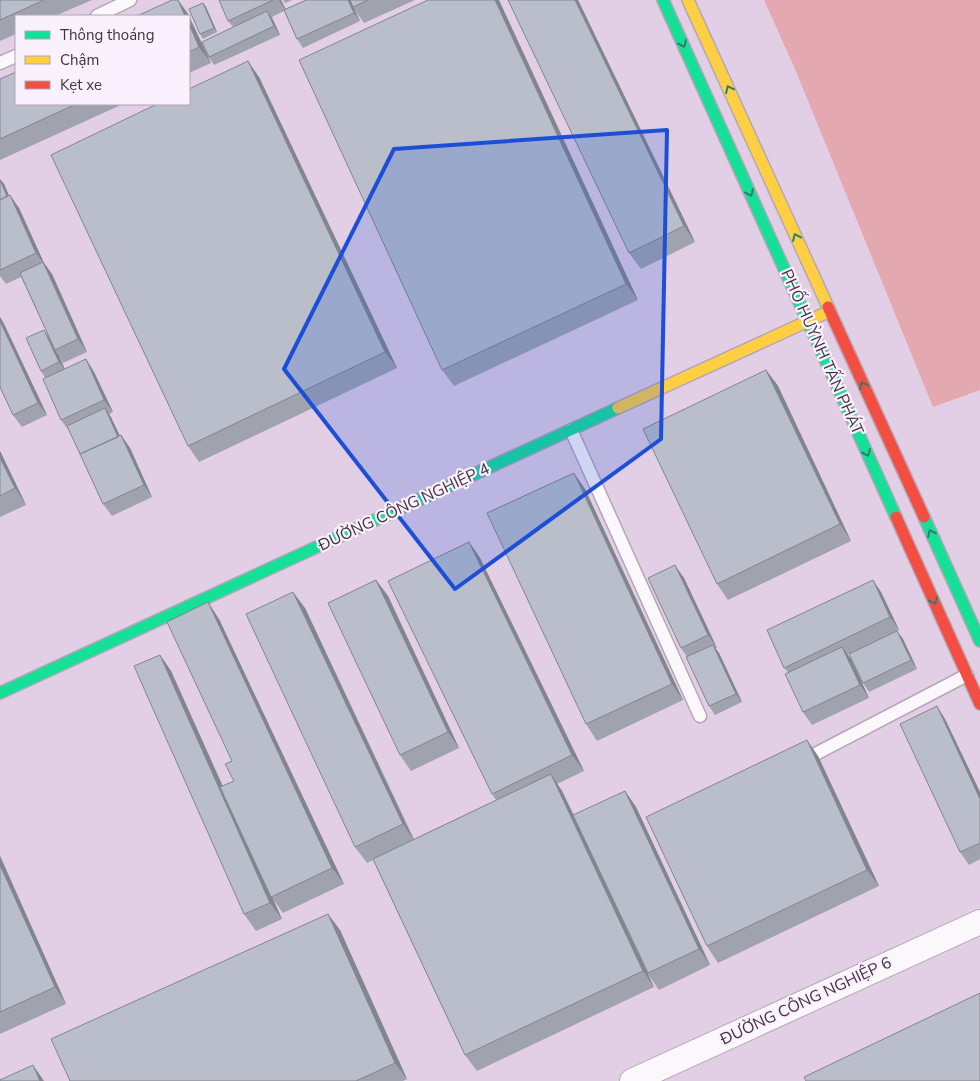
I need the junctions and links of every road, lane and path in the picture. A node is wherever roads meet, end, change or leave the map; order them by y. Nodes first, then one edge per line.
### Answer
1 (130, 0) edge
2 (663, 0) edge
3 (688, 0) edge
4 (99, 15) edge
5 (15, 56) edge
6 (0, 63) edge
7 (732, 125) junction
8 (830, 312) junction
9 (808, 321) junction
10 (571, 430) junction
11 (980, 640) edge
12 (980, 669) edge
13 (967, 675) junction
14 (0, 693) edge
15 (980, 704) edge
16 (700, 716) dead end
17 (788, 768) edge
18 (980, 922) edge
19 (632, 1081) edge

1 - 4 lane
2 -> 7 street, PHỐ HUỲNH TẤN PHÁT
7 -> 3 street, PHỐ HUỲNH TẤN PHÁT
5 - 6 lane
8 -> 7 street, PHỐ HUỲNH TẤN PHÁT
7 -> 9 street, PHỐ HUỲNH TẤN PHÁT
8 - 9 street, ĐƯỜNG CÔNG NGHIỆP 4
11 -> 8 street, PHỐ HUỲNH TẤN PHÁT
9 - 10 street, ĐƯỜNG CÔNG NGHIỆP 4
9 -> 13 street, PHỐ HUỲNH TẤN PHÁT
10 - 14 street, ĐƯỜNG CÔNG NGHIỆP 4
10 - 16 lane
12 - 13 street
13 - 15 street, PHỐ HUỲNH TẤN PHÁT
13 - 17 lane
18 - 19 street, ĐƯỜNG CÔNG NGHIỆP 6

